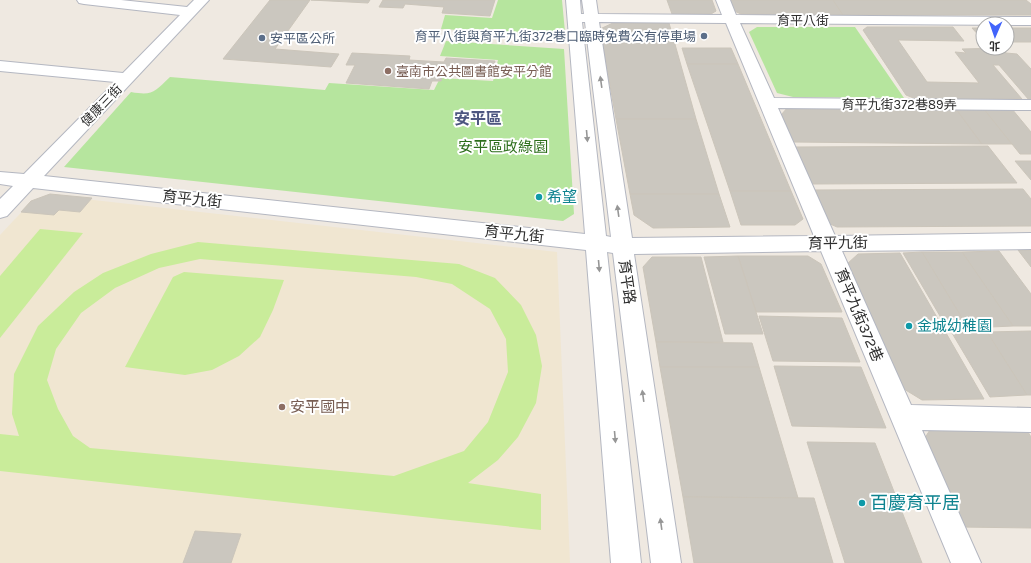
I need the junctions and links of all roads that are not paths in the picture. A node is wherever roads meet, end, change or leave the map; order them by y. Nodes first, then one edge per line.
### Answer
1 (84, 0) edge
2 (197, 6) edge
3 (582, 9) edge
4 (727, 10) edge
5 (1031, 21) edge
6 (0, 66) edge
7 (127, 78) junction
8 (768, 103) junction
9 (1031, 105) edge
10 (0, 178) edge
11 (28, 181) junction
12 (0, 211) edge
13 (1031, 241) edge
14 (596, 243) junction
15 (828, 243) junction
16 (622, 246) junction
17 (903, 417) junction
18 (1031, 420) edge
19 (626, 563) edge
20 (666, 563) edge
21 (966, 563) edge

1 - 2 street
2 - 7 street, 健康三街
3 - 4 street, 育平八街
3 -> 14 street, 育平路
16 -> 3 street, 育平路
4 - 5 street, 育平八街
4 - 8 street, 育平九街372巷
6 - 7 street
7 - 11 street, 健康三街
8 - 9 street, 育平九街372巷89弄
8 - 15 street, 育平九街372巷
10 - 11 street, 育平九街
11 - 12 street, 健康三街
11 - 14 street, 育平九街
13 - 15 street, 育平九街
14 - 16 street, 育平九街
14 -> 19 street, 育平路
15 - 16 street, 育平九街
15 - 17 street, 育平九街372巷
20 -> 16 street, 育平路
17 - 18 street
17 - 21 street, 育平九街372巷

